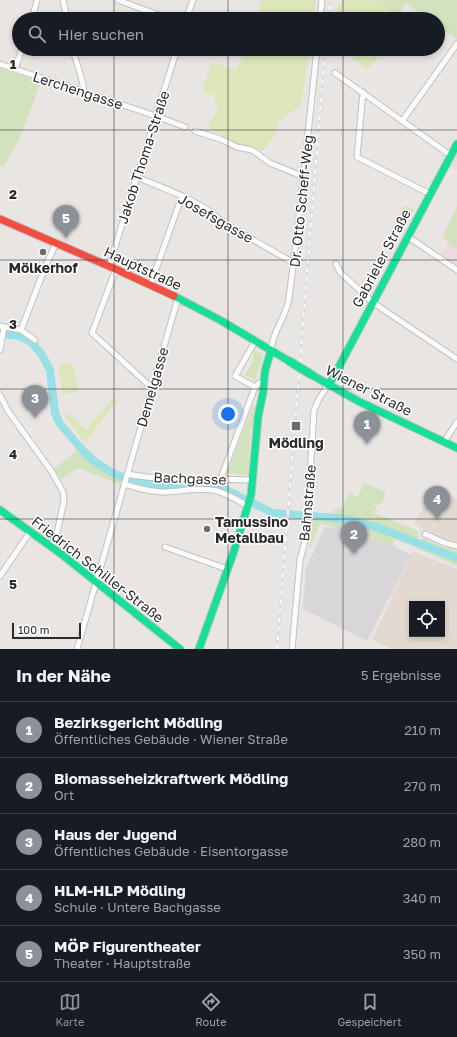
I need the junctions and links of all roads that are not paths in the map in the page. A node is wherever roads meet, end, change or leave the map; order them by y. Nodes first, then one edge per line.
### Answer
1 (37, 0) edge
2 (63, 0) edge
3 (118, 0) edge
4 (193, 0) edge
5 (322, 0) edge
6 (34, 12) edge
7 (66, 12) edge
8 (150, 12) edge
9 (189, 12) edge
10 (321, 12) edge
11 (457, 44) edge
12 (20, 56) edge
13 (74, 56) edge
14 (175, 56) edge
15 (316, 56) edge
16 (0, 64) edge
17 (15, 69) junction
18 (336, 73) dead end
19 (84, 92) junction
20 (363, 92) junction
21 (156, 116) junction
22 (402, 121) junction
23 (185, 127) dead end
24 (195, 131) dead end
25 (457, 144) edge
26 (450, 155) junction
27 (136, 177) junction
28 (304, 177) junction
29 (430, 194) junction
30 (182, 196) junction
31 (0, 219) edge
32 (407, 236) junction
33 (56, 244) junction
34 (294, 263) junction
35 (336, 264) dead end
36 (112, 267) junction
37 (457, 270) edge
38 (150, 286) junction
39 (178, 298) junction
40 (372, 302) junction
41 (2, 328) edge
42 (22, 330) junction
43 (35, 340) dead end
44 (256, 340) junction
45 (0, 350) edge
46 (271, 350) junction
47 (457, 359) edge
48 (263, 384) junction
49 (328, 385) junction
50 (255, 387) junction
51 (152, 388) junction
52 (1, 397) edge
53 (457, 422) edge
54 (444, 442) junction
55 (457, 448) edge
56 (128, 474) junction
57 (221, 478) junction
58 (252, 480) junction
59 (125, 483) junction
60 (250, 501) junction
61 (0, 510) edge
62 (30, 532) junction
63 (425, 534) dead end
64 (51, 546) junction
65 (457, 546) edge
66 (165, 547) dead end
67 (227, 569) junction
68 (0, 576) edge
69 (97, 582) junction
70 (77, 649) edge
71 (180, 649) edge
72 (199, 649) edge
73 (292, 649) edge

1 - 6 street
2 - 7 street
3 - 8 street
4 - 9 street
5 - 10 street
11 - 22 street
12 - 17 street
13 - 19 street
14 - 21 street, Jakob Thoma-Straße
15 - 28 street, Dr. Otto Scheff-Weg
16 - 17 street, Lerchengasse
17 - 19 street, Lerchengasse
18 - 20 street
19 - 21 street, Lerchengasse
20 - 22 street
20 - 29 street
21 - 23 street, Lerchengasse
21 - 27 street, Jakob Thoma-Straße
22 - 26 street
24 - 28 street
25 - 26 main road, Gabrieler Straße
26 - 29 main road, Gabrieler Straße
27 - 30 street, Josefsgasse
27 - 36 street, Jakob Thoma-Straße
28 - 34 street, Dr. Otto Scheff-Weg
29 - 32 main road, Gabrieler Straße
30 - 34 street, Josefsgasse
30 - 38 street
31 - 33 main road, Hauptstraße
32 - 37 street
32 - 40 main road, Gabrieler Straße
33 - 36 main road, Hauptstraße
33 - 42 street
34 - 46 street, Dr. Otto Scheff-Weg
35 - 40 street
36 - 38 main road, Hauptstraße
36 - 51 street, Jakob Thoma-Straße
38 - 39 main road, Hauptstraße
39 - 44 main road, Hauptstraße
39 - 51 street, Demelgasse
40 - 47 street
40 - 49 main road, Gabrieler Straße
41 - 42 street
41 - 45 street
42 - 43 street
44 - 46 main road, Hauptstraße
44 - 50 street
46 - 48 main road
46 - 49 main road, Wiener Straße, bridge
48 - 50 street
48 - 58 main road
49 - 54 main road, Wiener Straße
49 - 73 street, Bahnstraße
50 - 57 street
51 - 56 street, Demelgasse
52 - 64 street
53 - 54 street
54 - 55 main road, Wiener Straße
56 - 57 street, Bachgasse
56 - 59 street, Demelgasse
57 - 58 street, Bachgasse
58 - 60 main road
59 - 60 street, Bachgasse
59 - 69 street
60 - 67 main road
61 - 62 main road, Friedrich Schiller-Straße
62 - 64 main road, Friedrich Schiller-Straße
62 - 68 street
63 - 65 street
64 - 69 main road, Friedrich Schiller-Straße
66 - 67 street
67 - 72 main road
69 - 70 street
69 - 71 main road, Friedrich Schiller-Straße

